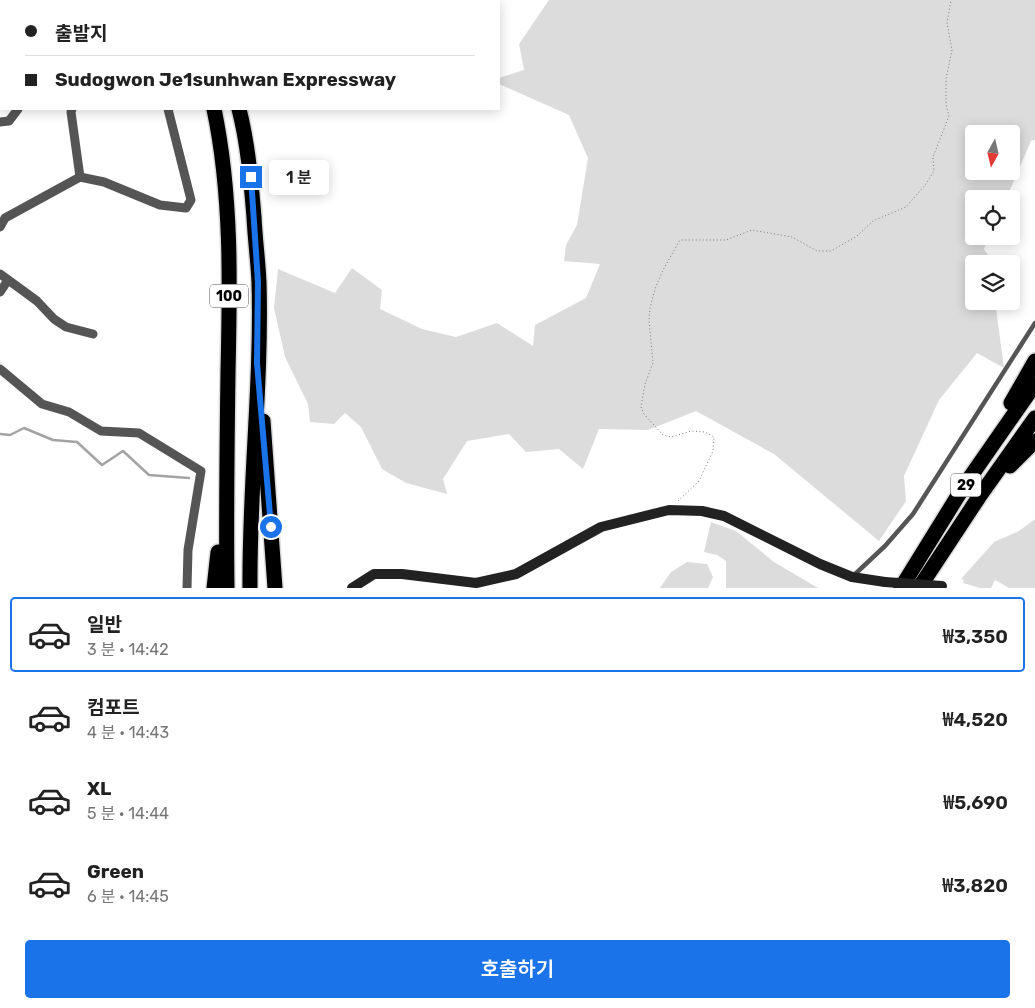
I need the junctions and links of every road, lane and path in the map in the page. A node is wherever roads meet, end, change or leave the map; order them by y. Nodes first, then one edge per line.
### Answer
1 (951, 0) edge
2 (17, 110) edge
3 (71, 110) edge
4 (168, 110) edge
5 (214, 110) edge
6 (239, 110) edge
7 (0, 122) edge
8 (80, 177) junction
9 (0, 227) edge
10 (0, 274) edge
11 (8, 280) junction
12 (0, 292) edge
13 (1035, 323) edge
14 (93, 334) dead end
15 (1035, 361) edge
16 (257, 363) junction
17 (0, 369) edge
18 (1035, 384) edge
19 (1035, 418) edge
20 (1035, 440) edge
21 (226, 484) junction
22 (964, 486) junction
23 (979, 497) junction
24 (670, 510) junction
25 (852, 577) junction
26 (455, 585) edge
27 (946, 587) edge
28 (187, 588) edge
29 (214, 588) edge
30 (227, 588) edge
31 (250, 588) edge
32 (275, 588) edge
33 (352, 588) edge
34 (901, 588) edge
35 (920, 588) edge

1 - 24 path
2 - 7 street
3 - 8 street
4 - 8 street
5 - 21 highway, 100
6 - 16 highway, 100
8 - 9 street
10 - 11 street
11 - 12 street
11 - 14 street
13 - 25 lane
15 - 22 highway
16 - 31 highway, 100
16 - 32 highway
17 - 28 street
18 - 22 highway, 29
19 - 23 highway, 29
20 - 23 highway
21 - 29 highway
21 - 30 highway, 100
22 - 34 highway, 29
23 - 35 highway, 29
24 - 25 street
24 - 26 street
25 - 27 street, bridge
26 - 33 street

